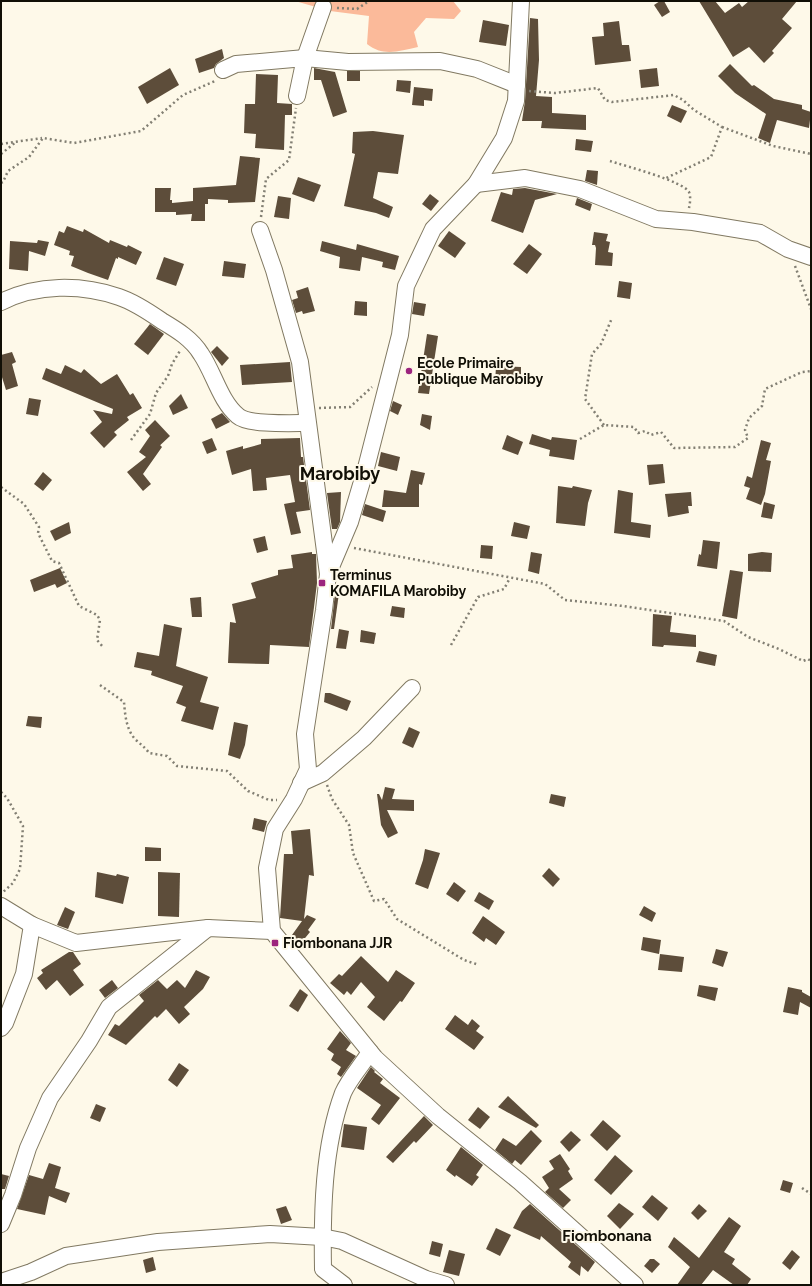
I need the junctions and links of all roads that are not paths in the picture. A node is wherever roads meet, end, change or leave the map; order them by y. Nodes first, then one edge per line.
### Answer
1 (521, 1) edge
2 (323, 7) road end
3 (305, 58) junction
4 (220, 75) road end
5 (517, 87) junction
6 (298, 96) road end
7 (476, 184) junction
8 (260, 230) road end
9 (811, 257) edge
10 (1, 302) edge
11 (307, 416) junction
12 (328, 574) junction
13 (412, 688) dead end
14 (301, 783) junction
15 (2, 907) edge
16 (32, 925) junction
17 (208, 928) junction
18 (272, 930) junction
19 (1, 1028) edge
20 (370, 1052) junction
21 (1, 1224) edge
22 (322, 1237) junction
23 (323, 1277) edge
24 (1, 1282) edge
25 (344, 1285) edge
26 (446, 1285) edge
27 (635, 1285) edge

1 - 5 street
2 - 3 street
3 - 4 street
3 - 5 street
3 - 6 street
5 - 7 street
7 - 9 street
7 - 12 street
8 - 11 street
10 - 11 street
11 - 12 street
12 - 14 street
13 - 14 street
14 - 18 street
15 - 16 street
16 - 17 street
16 - 19 street
17 - 18 street
17 - 21 street
18 - 20 street
20 - 22 street
20 - 27 street
22 - 23 street
22 - 24 street
22 - 26 street
23 - 25 street

